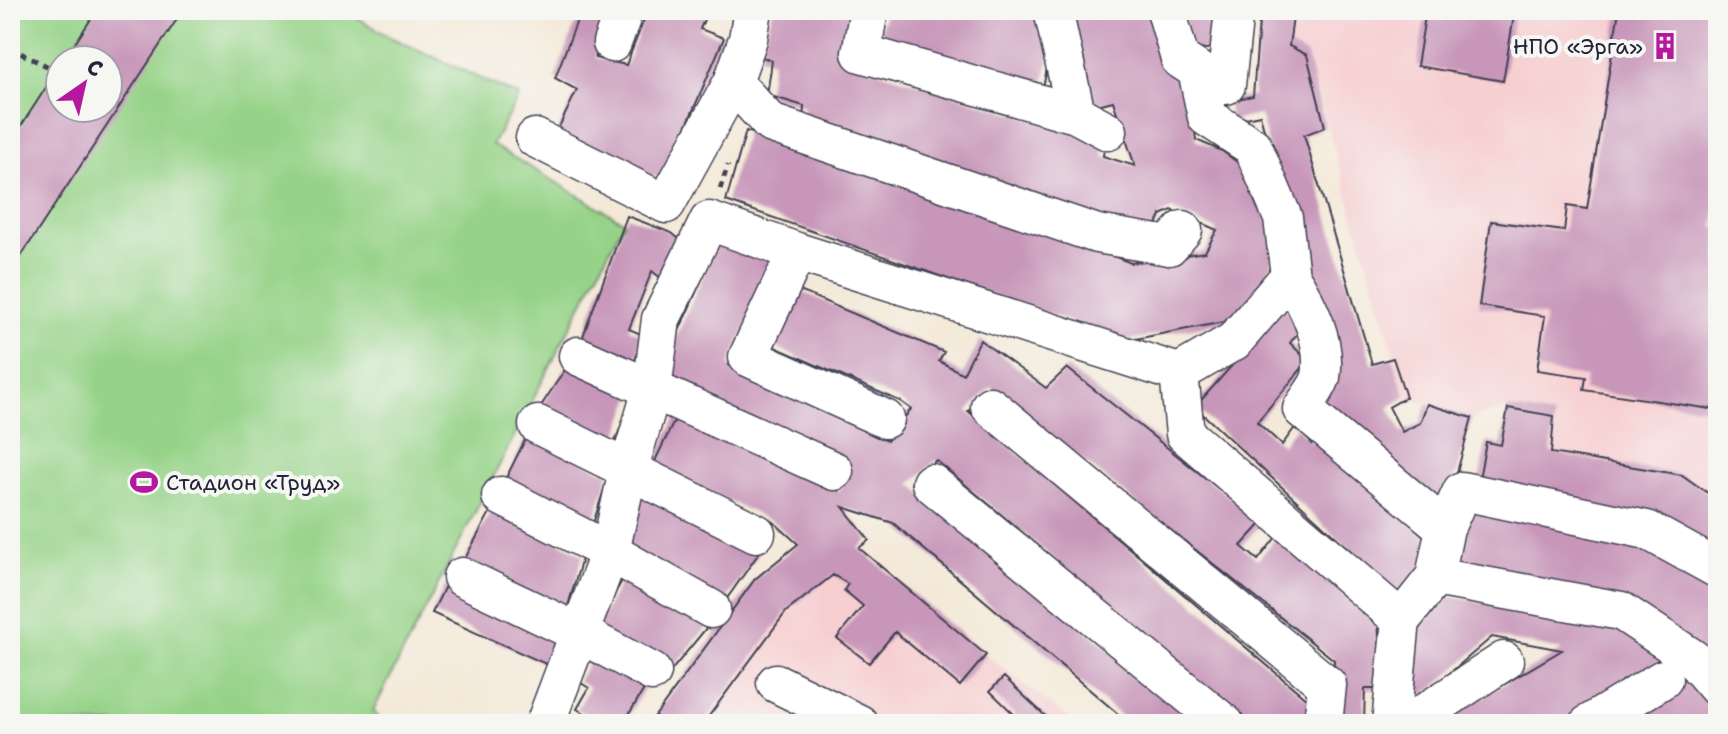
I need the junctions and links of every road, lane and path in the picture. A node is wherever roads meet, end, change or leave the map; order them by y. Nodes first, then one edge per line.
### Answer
1 (753, 10) edge
2 (869, 10) edge
3 (1053, 10) edge
4 (1166, 10) edge
5 (1234, 10) edge
6 (10, 48) edge
7 (44, 65) edge
8 (733, 82) junction
9 (1226, 85) dead end
10 (535, 138) dead end
11 (1183, 230) dead end
12 (797, 252) junction
13 (1290, 276) junction
14 (578, 356) dead end
15 (1179, 373) junction
16 (652, 390) junction
17 (990, 406) dead end
18 (885, 419) dead end
19 (538, 425) dead end
20 (628, 471) junction
21 (834, 471) dead end
22 (931, 483) dead end
23 (501, 496) dead end
24 (1445, 528) junction
25 (756, 533) dead end
26 (610, 552) junction
27 (1718, 569) edge
28 (462, 577) dead end
29 (1435, 577) junction
30 (711, 609) dead end
31 (1401, 620) junction
32 (579, 633) junction
33 (1504, 661) dead end
34 (652, 672) dead end
35 (1663, 679) dead end
36 (776, 683) dead end
37 (1718, 688) edge
38 (547, 723) edge
39 (859, 724) edge
40 (1225, 724) edge
41 (1323, 724) edge
42 (1391, 724) edge
43 (1408, 724) edge
44 (1589, 724) edge

1 - 8 lane
2 - 3 lane
4 - 13 lane
5 - 9 lane
6 - 7 path
8 - 10 lane
8 - 11 lane
12 - 15 lane
12 - 16 lane
12 - 18 lane
13 - 15 lane
13 - 24 lane
14 - 16 lane
15 - 31 lane
16 - 20 lane
16 - 21 lane
17 - 41 lane
19 - 20 lane
20 - 25 lane
20 - 26 lane
22 - 40 lane
23 - 26 lane
24 - 27 lane
24 - 29 lane
26 - 30 lane
26 - 32 lane
28 - 32 lane
29 - 31 lane
29 - 37 lane
31 - 42 lane
32 - 34 lane
32 - 38 lane
33 - 43 lane
35 - 44 lane
36 - 39 lane

